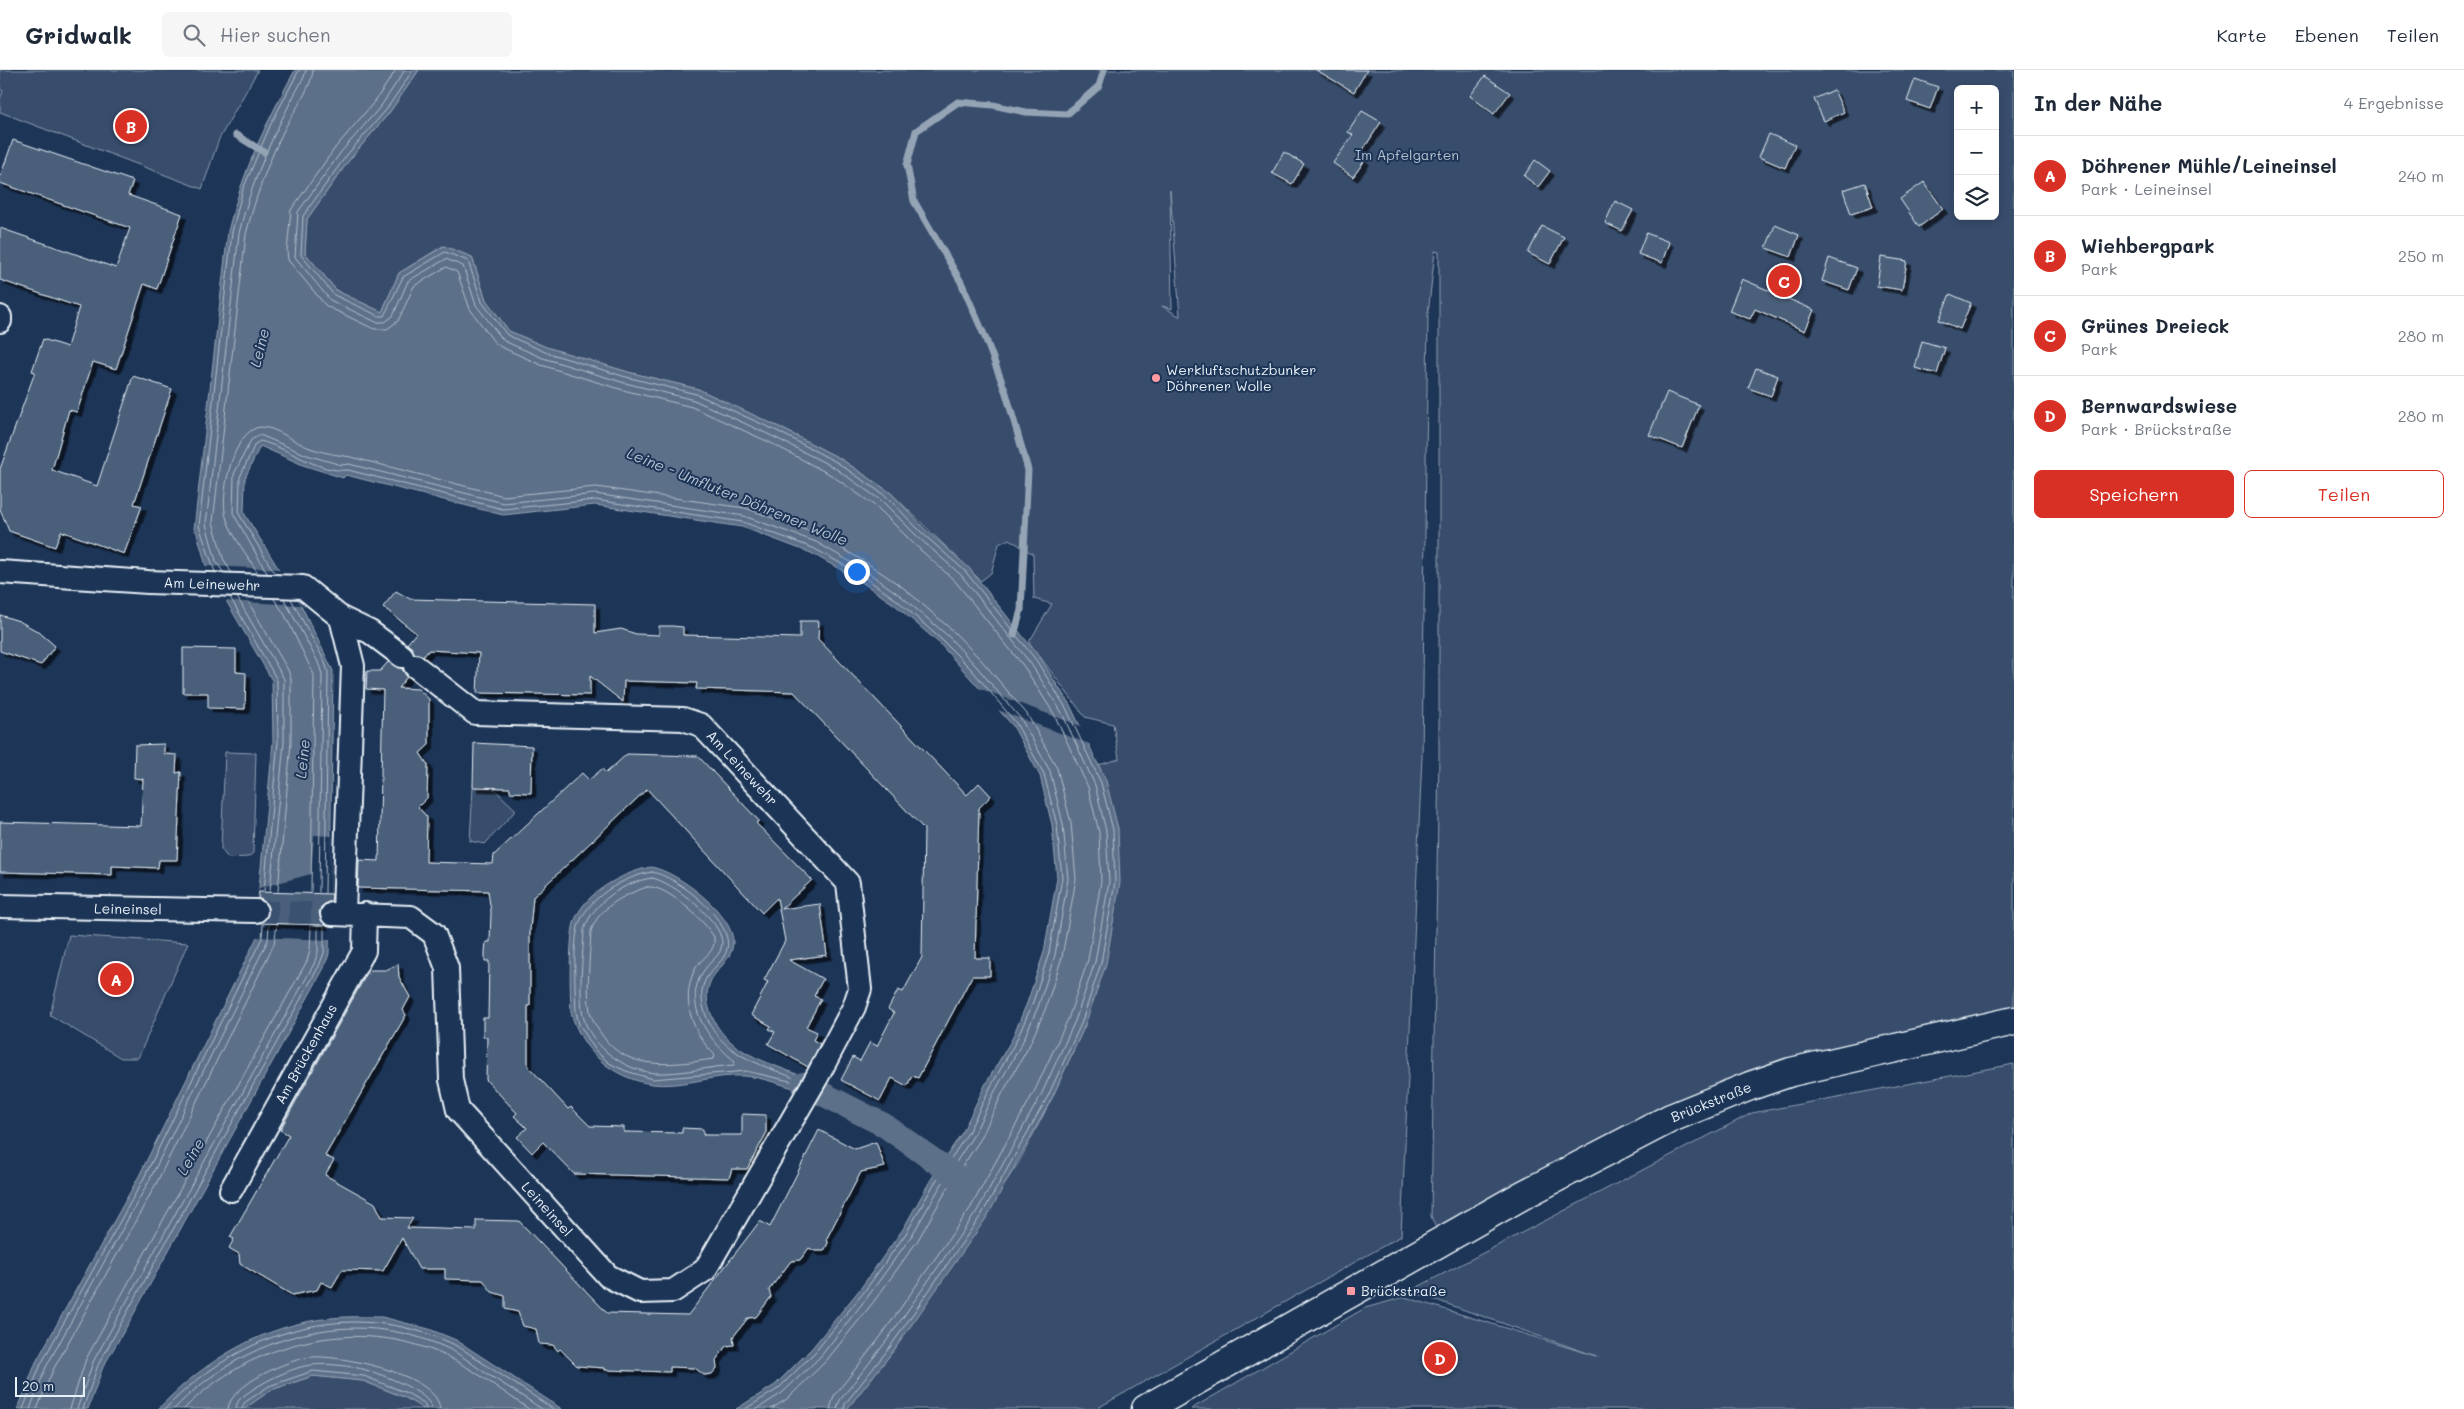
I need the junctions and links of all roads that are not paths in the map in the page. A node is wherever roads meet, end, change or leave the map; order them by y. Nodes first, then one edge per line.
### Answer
1 (0, 317) edge
2 (0, 321) edge
3 (0, 572) edge
4 (341, 618) junction
5 (0, 906) edge
6 (256, 911) tunnel mouth
7 (347, 914) junction
8 (2014, 1021) edge
9 (817, 1077) joint
10 (231, 1190) dead end
11 (1146, 1409) edge

1 - 2 street
3 - 4 street, Am Leinewehr
4 - 7 street, Am Brückenhaus
4 - 9 street, Am Leinewehr
5 - 6 street, Leineinsel
7 - 9 street, Leineinsel
7 - 10 street, Am Brückenhaus
8 - 11 street, Brückstraße

